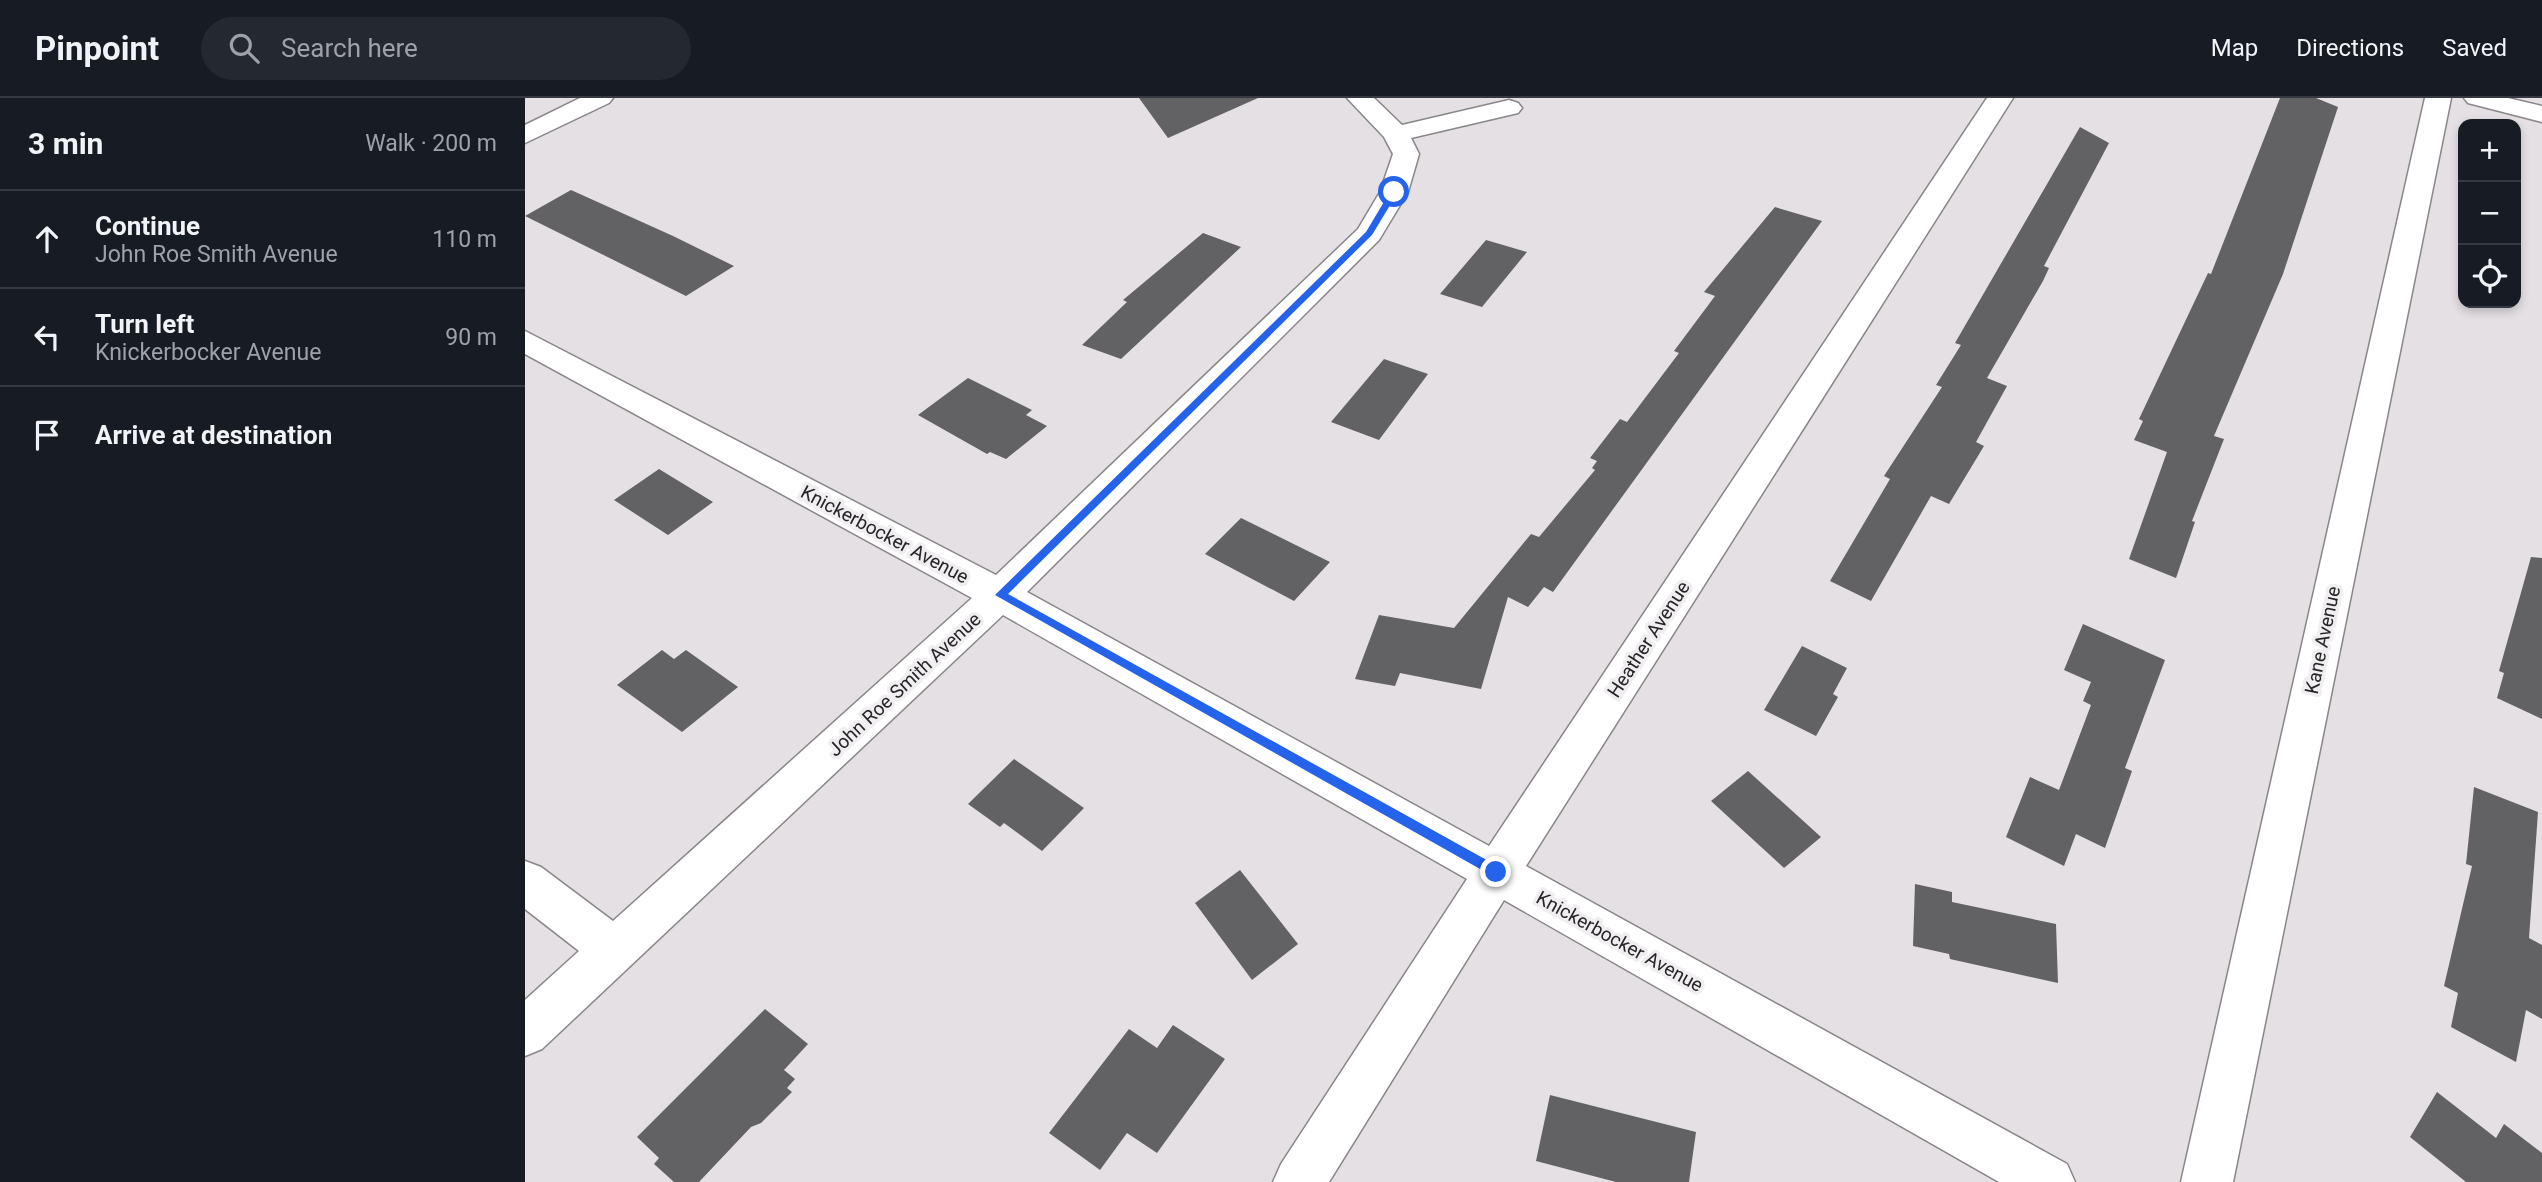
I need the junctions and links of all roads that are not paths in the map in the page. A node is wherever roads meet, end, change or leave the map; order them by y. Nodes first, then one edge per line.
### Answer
1 (600, 98) edge
2 (1360, 98) edge
3 (2000, 98) edge
4 (2438, 98) edge
5 (2477, 98) edge
6 (1509, 108) dead end
7 (2542, 114) edge
8 (1396, 134) junction
9 (525, 135) edge
10 (525, 341) edge
11 (1000, 595) junction
12 (1496, 872) junction
13 (525, 882) edge
14 (614, 949) junction
15 (525, 1032) edge
16 (1299, 1182) edge
17 (2049, 1182) edge
18 (2207, 1182) edge

1 - 9 street
2 - 8 street
3 - 12 street, Heather Avenue
4 - 18 street, Kane Avenue
5 - 7 street
6 - 8 street
8 - 11 street, John Roe Smith Avenue
10 - 11 street, Knickerbocker Avenue
11 - 12 street, Knickerbocker Avenue
11 - 14 street, John Roe Smith Avenue
12 - 16 street, Heather Avenue
12 - 17 street, Knickerbocker Avenue
13 - 14 street
14 - 15 street, John Roe Smith Avenue

